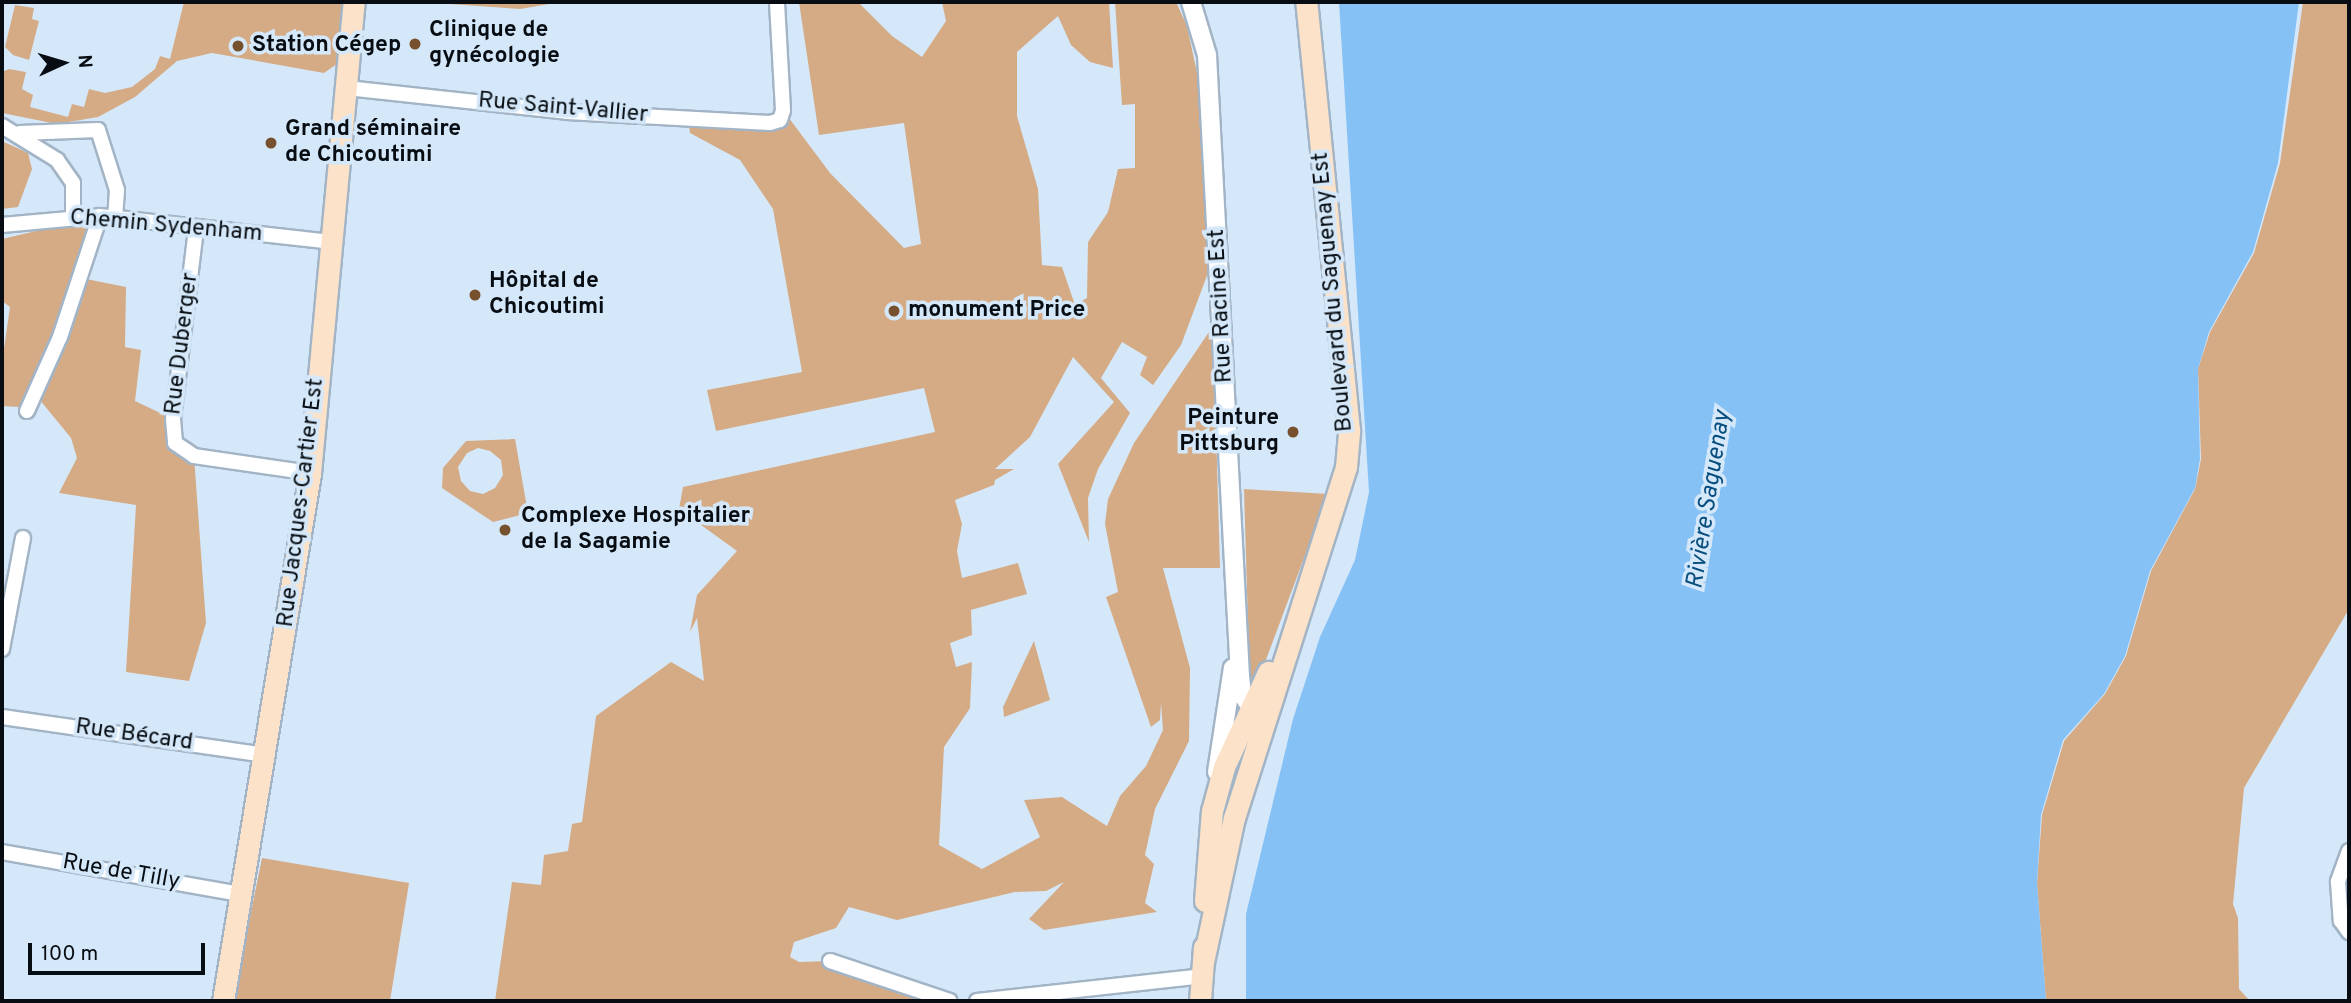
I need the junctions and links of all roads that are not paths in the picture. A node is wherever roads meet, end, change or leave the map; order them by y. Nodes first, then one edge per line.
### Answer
1 (354, 2) edge
2 (777, 2) edge
3 (1191, 2) edge
4 (1306, 2) edge
5 (347, 88) junction
6 (2, 126) edge
7 (20, 134) junction
8 (73, 215) junction
9 (108, 217) junction
10 (2, 225) edge
11 (196, 229) junction
12 (331, 242) junction
13 (27, 411) dead end
14 (310, 473) junction
15 (23, 538) dead end
16 (1310, 577) junction
17 (1239, 612) junction
18 (2, 649) edge
19 (1251, 708) junction
20 (2, 717) edge
21 (1261, 730) junction
22 (267, 755) junction
23 (1212, 811) junction
24 (2349, 851) edge
25 (2, 852) edge
26 (240, 894) junction
27 (2349, 932) edge
28 (830, 961) dead end
29 (1202, 969) junction
30 (1074, 995) edge
31 (223, 1001) edge
32 (950, 1001) edge
33 (977, 1001) edge
34 (1200, 1001) edge

1 - 5 main road, Rue Jacques-Cartier Est
2 - 5 street, Rue Saint-Vallier
3 - 17 street, Rue Racine Est
4 - 16 main road, Boulevard du Saguenay Est
5 - 12 main road, Rue Jacques-Cartier Est
6 - 7 street
7 - 8 street
7 - 9 street
8 - 9 street, Chemin Sydenham
8 - 10 street, Chemin Sydenham
9 - 11 street, Chemin Sydenham
9 - 13 street
11 - 12 street, Chemin Sydenham
11 - 14 street, Rue Duberger
12 - 14 main road, Rue Jacques-Cartier Est
14 - 22 main road, Rue Jacques-Cartier Est
15 - 18 street
16 - 19 main road, Boulevard du Saguenay Est
16 - 21 main road, Boulevard du Saguenay Est
17 - 19 street, Rue Racine Est
17 - 23 street, Rue Racine Est
19 - 21 street, Rue Racine Est
19 - 23 main road, Boulevard du Saguenay Est
20 - 22 street, Rue Bécard
21 - 29 main road, Boulevard du Saguenay Est
22 - 26 main road, Rue Jacques-Cartier Est
23 - 29 main road, Boulevard du Saguenay Est
24 - 27 street
25 - 26 street, Rue de Tilly
26 - 31 main road, Rue Jacques-Cartier Est
28 - 32 street
29 - 30 street
29 - 34 main road, Boulevard du Saguenay Est
30 - 33 street

